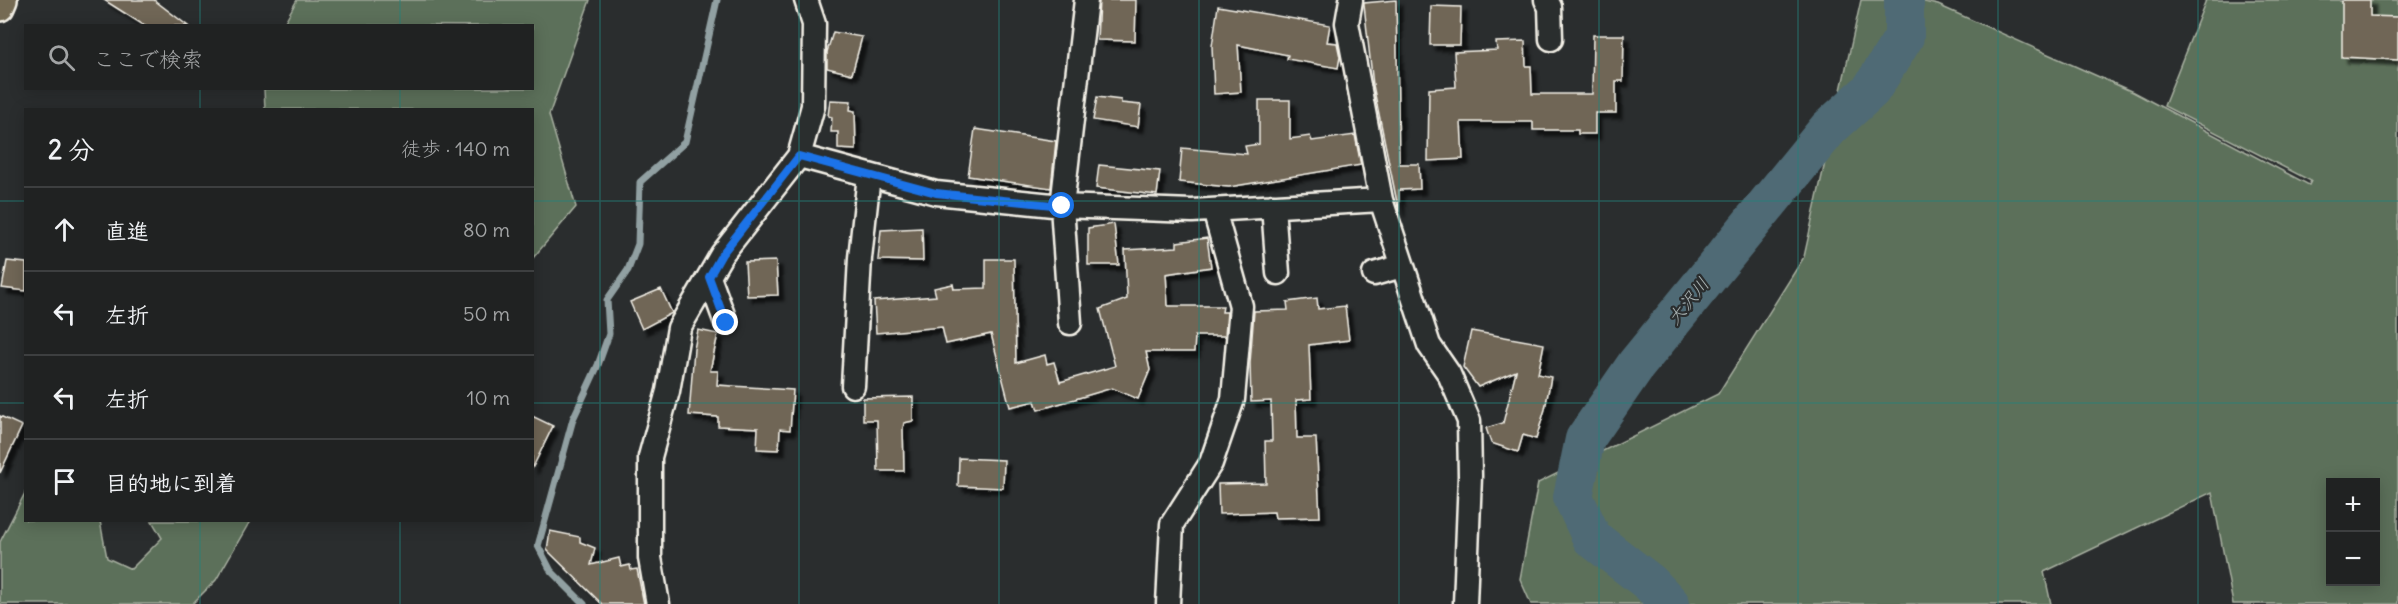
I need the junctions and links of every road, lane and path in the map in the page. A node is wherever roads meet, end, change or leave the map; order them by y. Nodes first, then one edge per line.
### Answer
1 (3, 0) edge
2 (806, 0) edge
3 (1086, 0) edge
4 (1351, 0) edge
5 (1546, 0) edge
6 (0, 7) edge
7 (1551, 39) dead end
8 (799, 156) junction
9 (869, 175) junction
10 (1381, 200) junction
11 (1062, 206) junction
12 (1273, 206) junction
13 (1214, 210) junction
14 (1402, 266) junction
15 (1278, 273) dead end
16 (1374, 274) dead end
17 (709, 277) junction
18 (726, 323) dead end
19 (1070, 323) dead end
20 (853, 386) dead end
21 (658, 604) edge
22 (1168, 604) edge
23 (1465, 604) edge

1 - 6 main road
2 - 8 street
3 - 11 street
4 - 10 street
5 - 7 street
8 - 9 street
8 - 17 street
9 - 11 street
9 - 20 street
10 - 12 street
10 - 14 street
11 - 13 street
11 - 19 street
12 - 13 street
12 - 15 street
13 - 22 street
14 - 16 street
14 - 23 street
17 - 18 street
17 - 21 street

